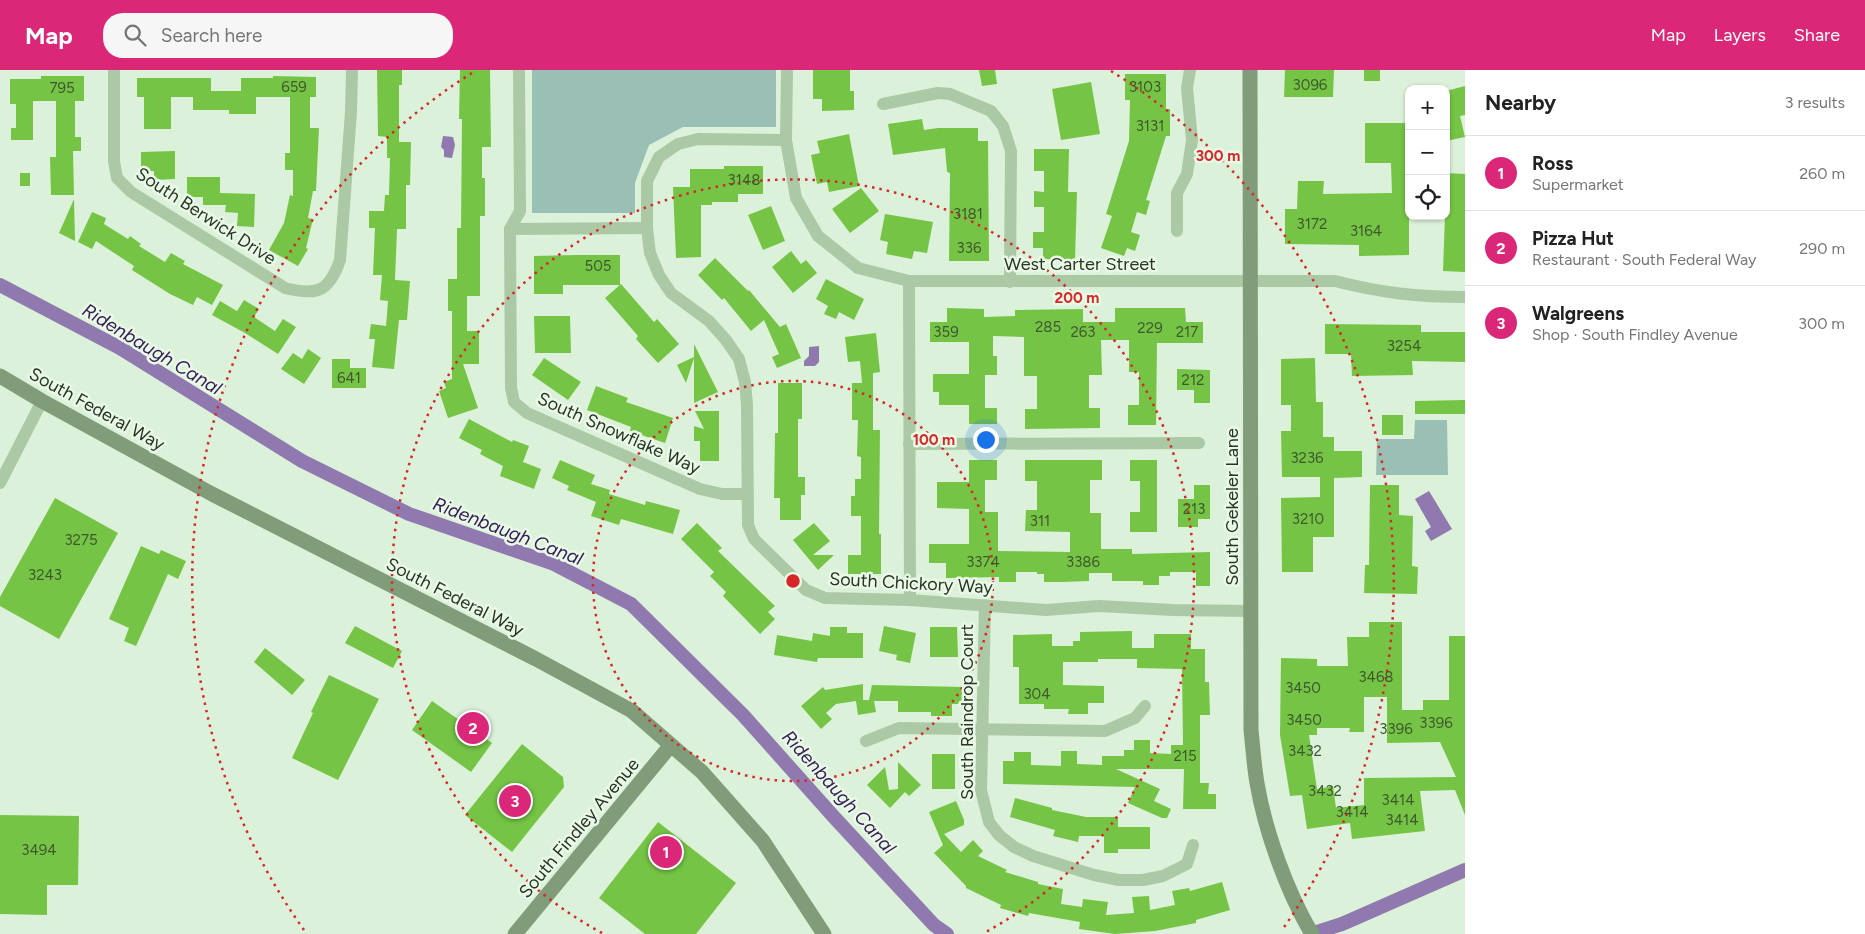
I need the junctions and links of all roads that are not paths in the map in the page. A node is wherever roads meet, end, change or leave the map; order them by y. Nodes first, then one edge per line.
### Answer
1 (114, 70) edge
2 (352, 70) edge
3 (519, 70) edge
4 (787, 70) edge
5 (1190, 70) edge
6 (1250, 70) edge
7 (883, 104) dead end
8 (786, 140) junction
9 (647, 228) junction
10 (510, 229) junction
11 (1177, 231) dead end
12 (909, 281) junction
13 (1250, 281) junction
14 (1010, 282) junction
15 (1465, 297) edge
16 (0, 376) edge
17 (42, 401) junction
18 (1198, 443) dead end
19 (909, 444) junction
20 (0, 483) edge
21 (747, 494) junction
22 (910, 600) junction
23 (985, 605) junction
24 (1251, 611) junction
25 (1145, 706) dead end
26 (984, 730) junction
27 (866, 741) dead end
28 (672, 746) junction
29 (1193, 845) dead end
30 (514, 934) edge
31 (824, 934) edge
32 (1312, 934) edge

1 - 2 street, South Berwick Drive
3 - 10 street, South Snowflake Way
4 - 8 street, West Carter Street
5 - 11 street
6 - 13 street, South Gekeler Lane
7 - 14 street
8 - 9 street, South Chickory Way
8 - 12 street, West Carter Street
9 - 10 street
9 - 21 street, South Chickory Way
10 - 21 street, South Snowflake Way
12 - 14 street, West Carter Street
12 - 19 street
13 - 14 street, West Carter Street
13 - 15 street, West Carter Street
13 - 24 street, South Gekeler Lane
16 - 17 street, South Federal Way
17 - 20 street
17 - 28 street, South Federal Way
18 - 19 street
19 - 22 street
21 - 22 street, South Chickory Way
22 - 23 street, South Chickory Way
23 - 24 street, South Chickory Way
23 - 26 street, South Raindrop Court
24 - 32 street, South Gekeler Lane
25 - 26 street
26 - 27 street
26 - 29 street, South Raindrop Court
28 - 30 street, South Findley Avenue
28 - 31 street, South Federal Way

